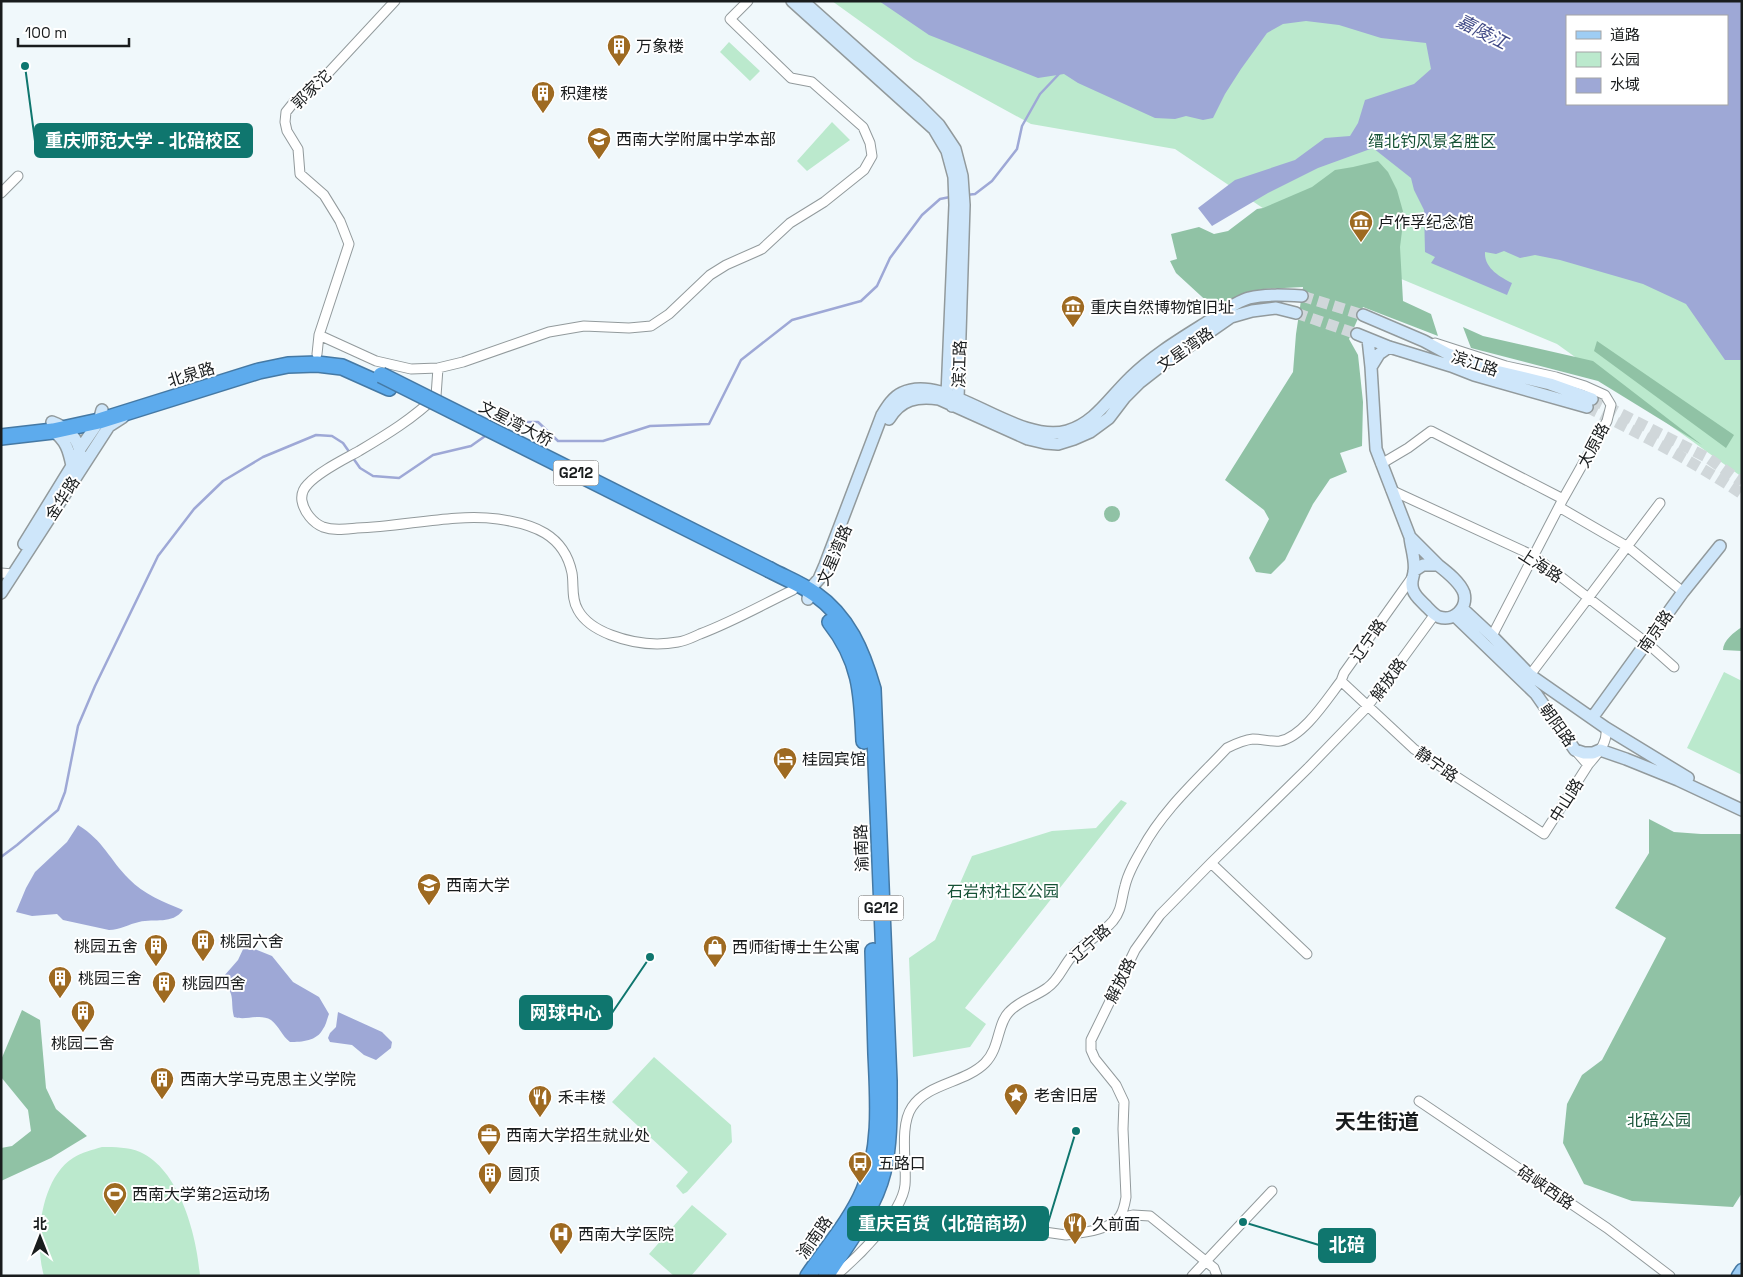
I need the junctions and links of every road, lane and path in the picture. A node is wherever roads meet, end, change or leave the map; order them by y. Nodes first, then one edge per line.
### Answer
1 (394, 1) edge
2 (748, 1) edge
3 (792, 1) edge
4 (803, 1) edge
5 (937, 127) junction
6 (18, 176) dead end
7 (1, 193) edge
8 (957, 272) junction
9 (1302, 296) tunnel mouth
10 (1296, 313) tunnel mouth
11 (1363, 315) tunnel mouth
12 (1357, 334) tunnel mouth
13 (319, 335) junction
14 (1368, 339) junction
15 (1424, 341) junction
16 (1389, 347) junction
17 (317, 354) junction
18 (1371, 367) junction
19 (438, 368) junction
20 (385, 382) junction
21 (946, 395) junction
22 (955, 403) junction
23 (131, 411) junction
24 (101, 416) junction
25 (57, 427) junction
26 (1, 429) edge
27 (1, 437) edge
28 (80, 449) junction
29 (1381, 464) junction
30 (77, 467) junction
31 (1391, 490) junction
32 (1561, 503) junction
33 (1660, 503) dead end
34 (1410, 537) junction
35 (1720, 546) dead end
36 (1628, 547) junction
37 (1534, 556) junction
38 (1438, 565) junction
39 (768, 573) junction
40 (5, 575) edge
41 (1413, 575) junction
42 (793, 590) junction
43 (1683, 592) junction
44 (1, 594) edge
45 (811, 595) junction
46 (1589, 598) junction
47 (1459, 612) junction
48 (1435, 614) junction
49 (1492, 636) junction
50 (1647, 643) junction
51 (1674, 667) dead end
52 (1530, 675) junction
53 (1341, 681) junction
54 (1367, 707) junction
55 (1592, 718) junction
56 (1606, 728) junction
57 (1631, 743) junction
58 (1574, 750) junction
59 (1600, 750) junction
60 (1621, 757) junction
61 (1588, 765) junction
62 (1742, 803) edge
63 (1742, 810) edge
64 (1544, 834) joint
65 (1210, 863) junction
66 (1308, 954) dead end
67 (1419, 1101) dead end
68 (1269, 1194) dead end
69 (896, 1211) junction
70 (1120, 1218) junction
71 (1205, 1261) junction
72 (1742, 1270) edge
73 (808, 1276) edge
74 (826, 1276) edge
75 (835, 1276) edge
76 (1192, 1276) edge
77 (1217, 1276) edge
78 (1670, 1276) edge
79 (1738, 1276) edge

1 - 13 street, 郭家沱
2 - 19 street
3 - 5 main road, 滨江路
4 - 5 main road, 滨江路
5 - 8 main road, 滨江路
6 - 7 street
8 - 21 main road, 滨江路
8 - 22 main road, 滨江路
9 - 22 main road, 文星湾路
10 - 22 main road, 文星湾路
11 - 15 main road, 滨江路
12 - 14 main road, 滨江路
13 - 17 street, 郭家沱
13 - 19 street
14 - 16 main road, 滨江路
14 - 18 main road
15 - 16 main road, 滨江路
15 - 32 street, 太原路
16 - 18 main road
17 - 20 highway, 北泉路 / G212
17 - 24 highway, 北泉路 / G212
18 - 29 main road
19 - 42 street
20 - 23 highway, 北泉路 / G212
20 - 39 highway, 文星湾大桥 / G212
21 - 22 main road, 文星湾路
21 - 45 main road, 文星湾路
22 - 45 main road, 文星湾路
23 - 24 highway, 北泉路 / G212
23 - 30 main road, 金华路
24 - 25 highway, 北泉路 / G212
24 - 28 main road
25 - 26 highway, 北泉路 / G212
25 - 27 highway, 北泉路 / G212
25 - 28 main road
25 - 30 main road, 金华路
28 - 30 main road
29 - 31 main road
29 - 32 street
30 - 40 main road, 金华路
31 - 34 main road
31 - 37 street, 上海路
32 - 36 street
32 - 37 street, 太原路
33 - 36 street
34 - 38 main road
34 - 41 main road
35 - 43 main road, 南京路
36 - 43 street
36 - 46 street
37 - 46 street, 上海路
37 - 49 street, 太原路
38 - 41 main road
38 - 47 main road
39 - 42 highway, 渝南路 / G212
39 - 45 highway, 渝南路 / G212
40 - 44 main road, 金华路
41 - 48 main road
41 - 53 street, 辽宁路
42 - 45 highway, 渝南路 / G212
43 - 50 main road, 南京路
45 - 73 highway, 渝南路 / G212
45 - 74 highway, 渝南路 / G212
46 - 50 street, 上海路
46 - 52 street
47 - 48 main road
47 - 49 main road
47 - 58 main road, 朝阳路
48 - 54 street, 解放路
49 - 52 main road
50 - 51 street, 上海路
50 - 55 main road, 南京路
52 - 55 main road
53 - 54 street, 静宁路
53 - 69 street, 辽宁路
54 - 64 street, 静宁路
54 - 65 street, 解放路
55 - 56 main road
56 - 57 main road
56 - 59 street
57 - 60 main road
57 - 62 main road
58 - 59 main road, 朝阳路
58 - 61 street
59 - 60 main road, 朝阳路
59 - 61 street, 中山路
60 - 63 main road, 朝阳路
61 - 64 street, 中山路
65 - 66 street
65 - 70 street, 解放路
67 - 78 street, 碚峡西路
68 - 71 street
69 - 70 street
69 - 75 street, 辽宁路
70 - 71 street
71 - 76 street
71 - 77 street
72 - 79 main road

